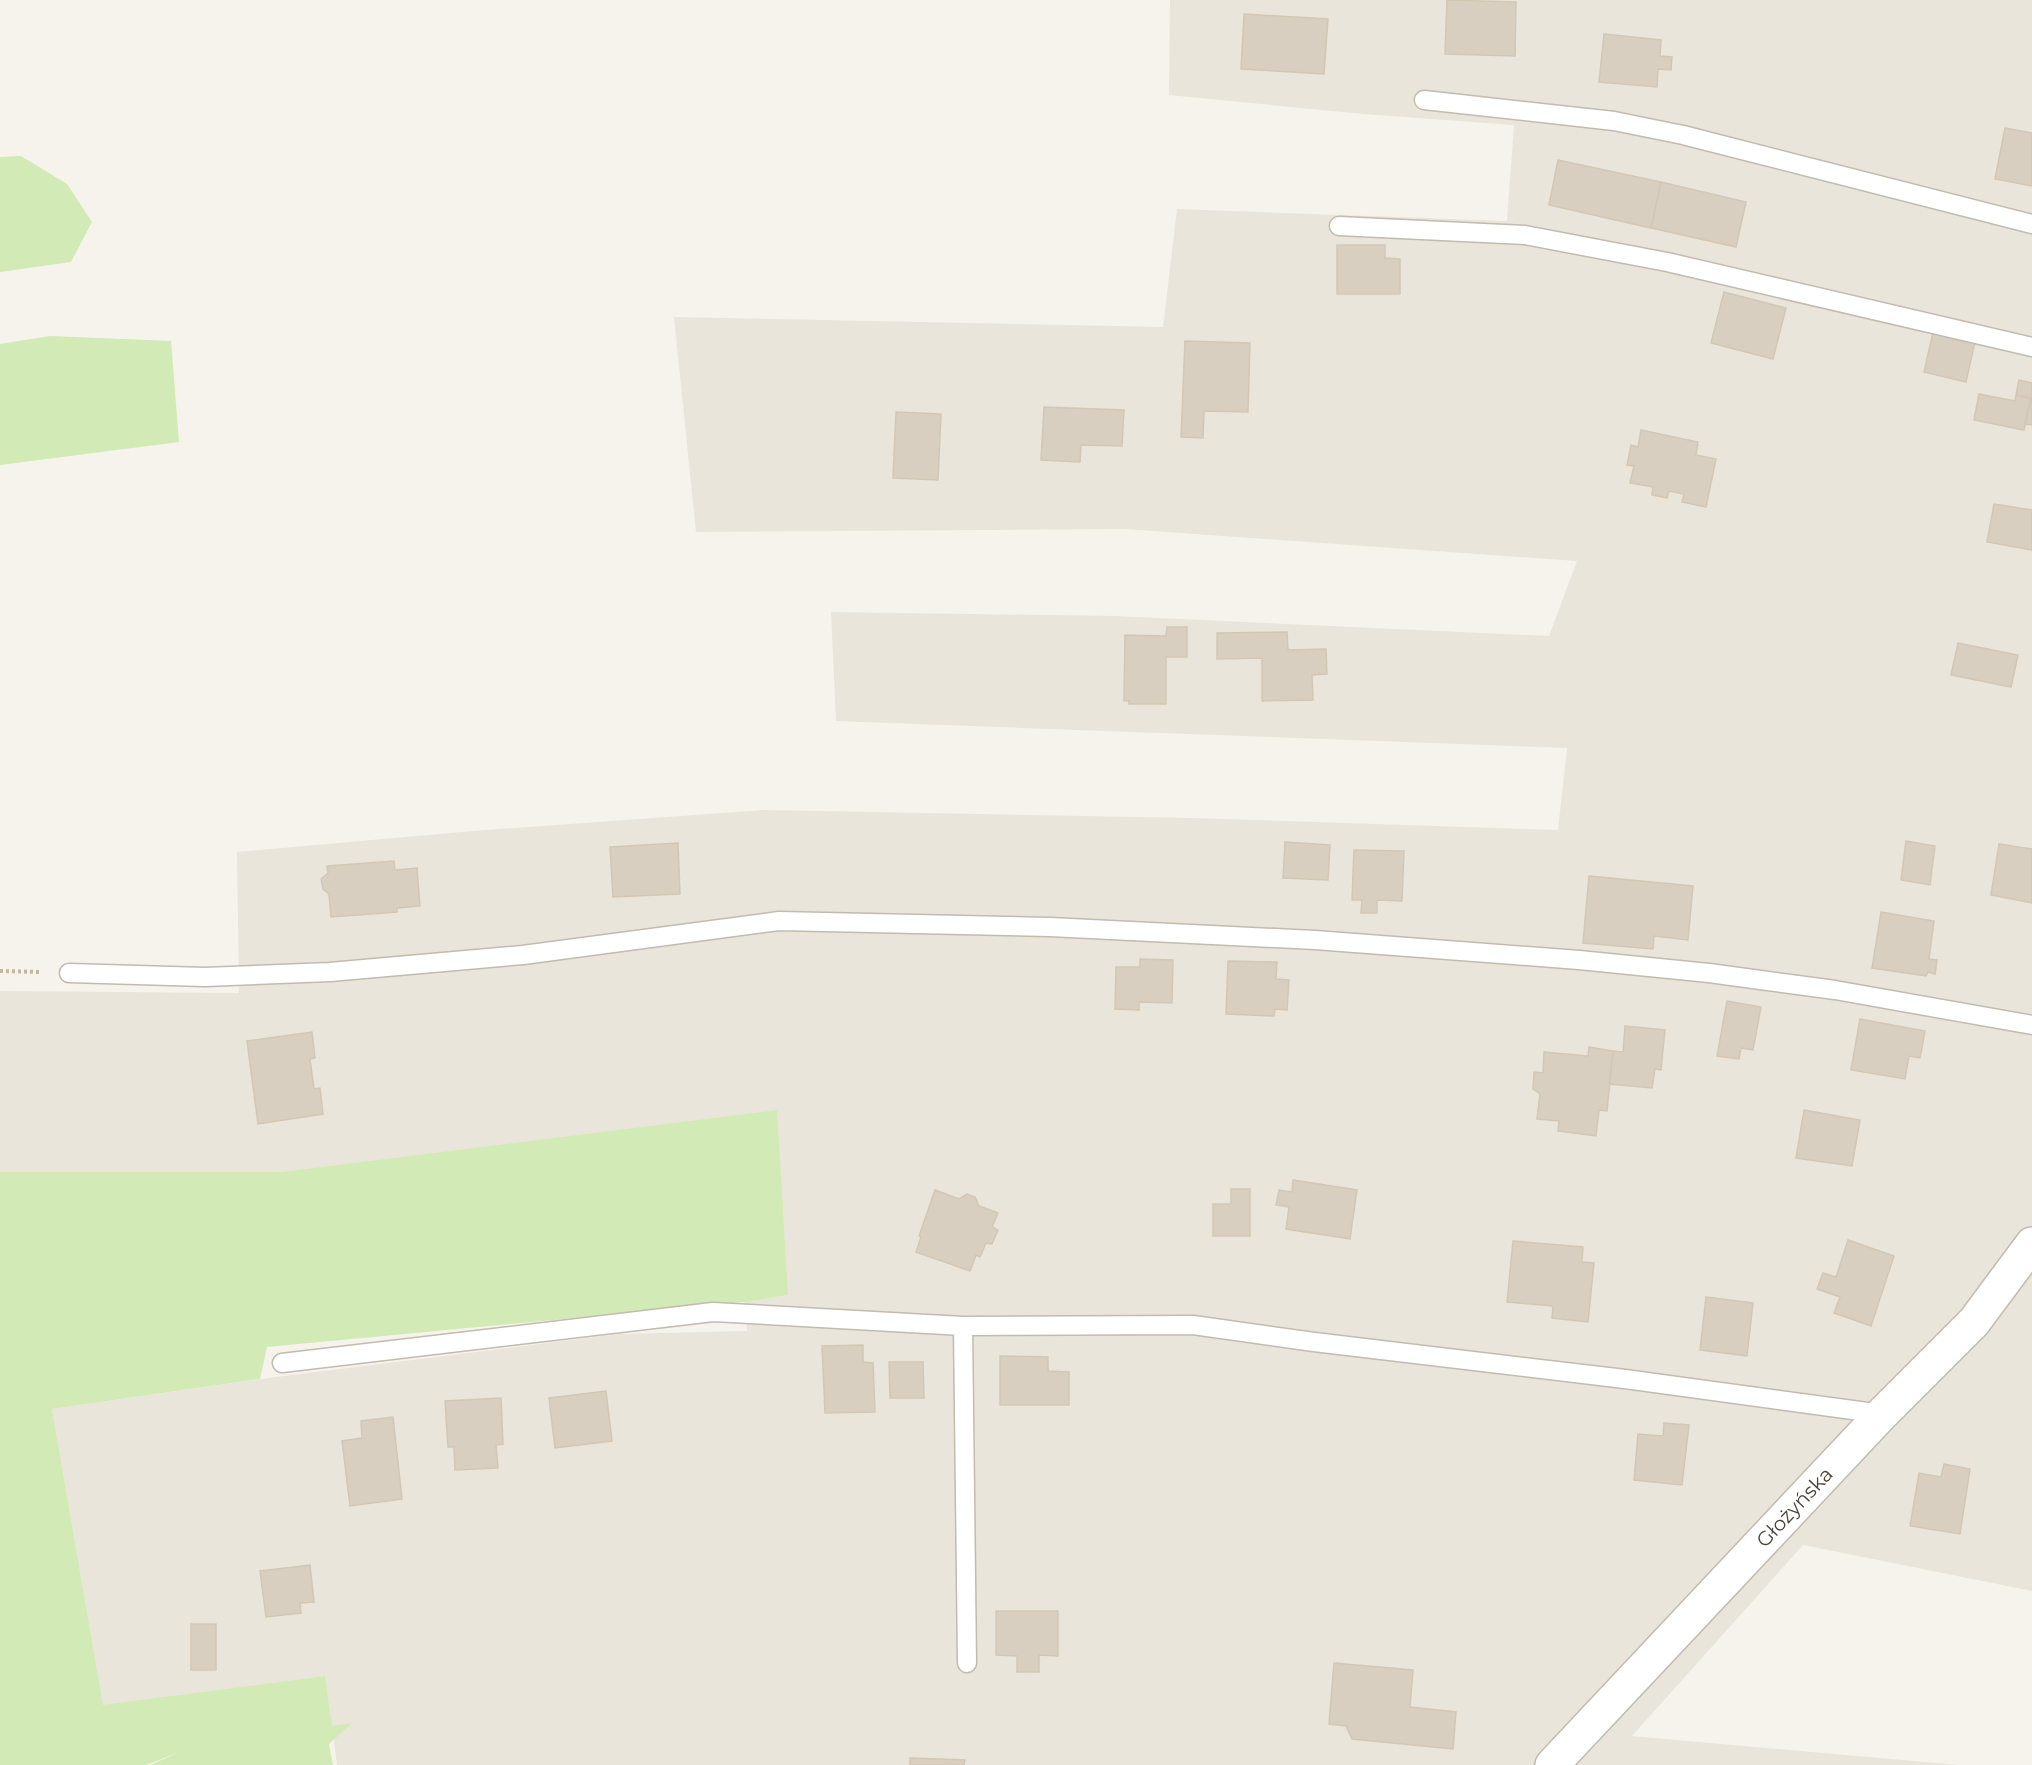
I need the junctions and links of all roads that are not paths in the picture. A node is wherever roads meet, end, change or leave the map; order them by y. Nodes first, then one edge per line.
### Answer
1 (1424, 100) dead end
2 (2032, 224) edge
3 (1339, 226) dead end
4 (2032, 347) edge
5 (69, 973) road end
6 (2032, 1025) edge
7 (2032, 1244) edge
8 (963, 1326) junction
9 (282, 1363) dead end
10 (1882, 1414) junction
11 (967, 1664) dead end
12 (1552, 1765) edge

1 - 2 lane
3 - 4 lane
5 - 6 lane
7 - 10 street, Głożyńska
8 - 9 lane
8 - 10 lane
8 - 11 lane
10 - 12 street, Głożyńska

